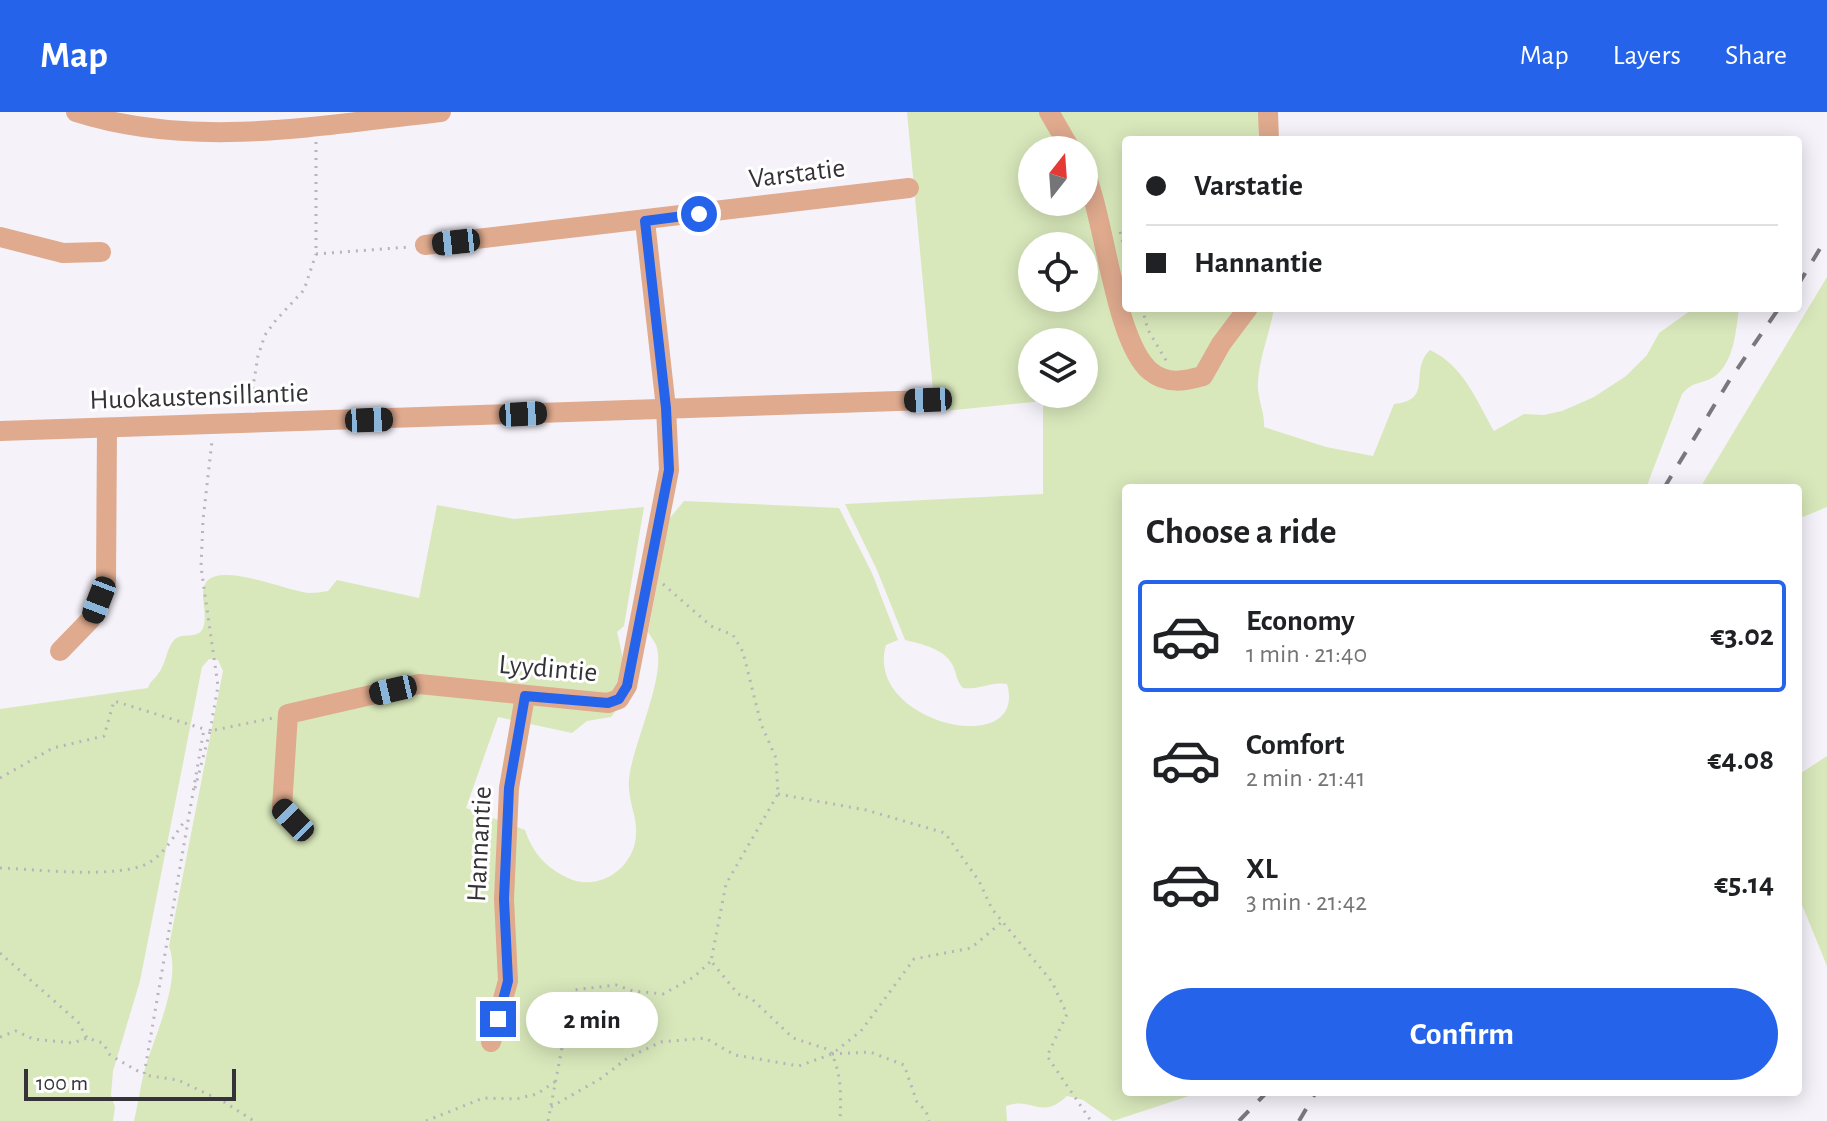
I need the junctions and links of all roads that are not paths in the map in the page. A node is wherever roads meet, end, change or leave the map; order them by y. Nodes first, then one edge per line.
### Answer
1 (76, 112) edge
2 (440, 112) edge
3 (1049, 112) edge
4 (1268, 112) edge
5 (1063, 136) edge
6 (1269, 136) edge
7 (909, 188) dead end
8 (1097, 216) edge
9 (645, 221) junction
10 (0, 237) edge
11 (425, 245) road end
12 (101, 252) dead end
13 (1122, 306) edge
14 (1124, 312) edge
15 (1245, 312) edge
16 (928, 400) dead end
17 (666, 408) junction
18 (107, 428) junction
19 (0, 431) edge
20 (60, 651) dead end
21 (525, 696) junction
22 (293, 820) dead end
23 (491, 1042) dead end

1 - 2 street
3 - 5 street
4 - 6 street
7 - 9 street, Varstatie
8 - 13 street
9 - 11 street, Varstatie
9 - 17 street
10 - 12 street
14 - 15 street
16 - 17 street, Huokaustensillantie
17 - 18 street, Huokaustensillantie
17 - 21 street, Lyydintie
18 - 19 street, Huokaustensillantie
18 - 20 street
21 - 22 street, Lyydintie
21 - 23 street, Hannantie

